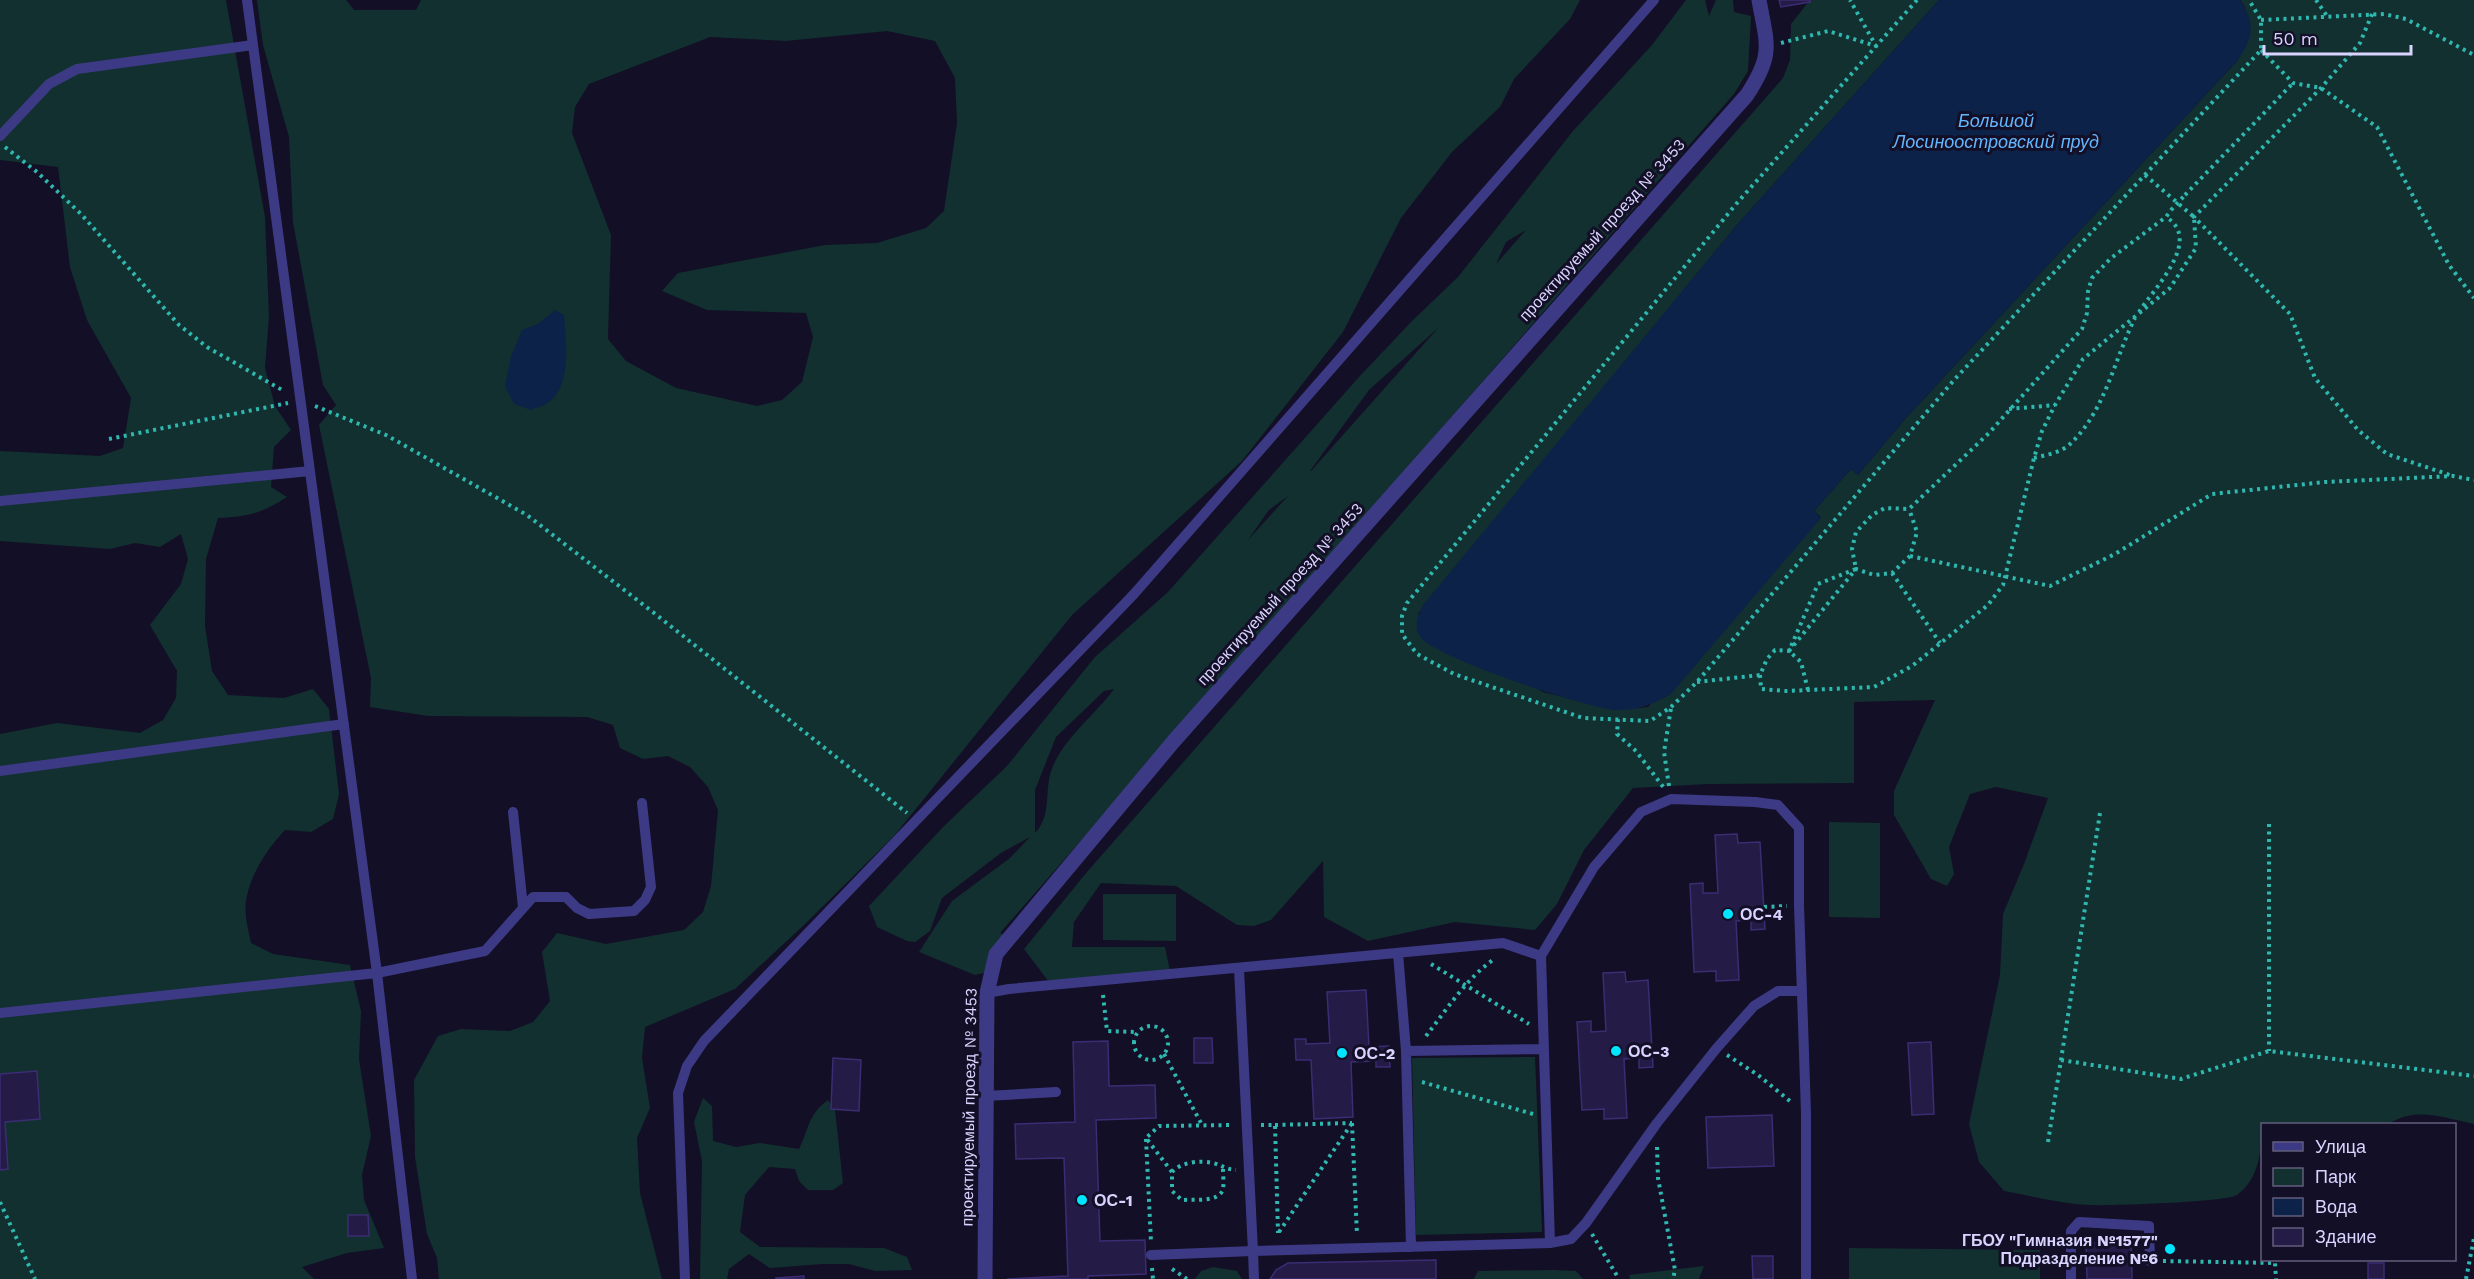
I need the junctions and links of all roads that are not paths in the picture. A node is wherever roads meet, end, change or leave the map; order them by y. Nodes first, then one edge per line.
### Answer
1 (247, 0) edge
2 (1654, 0) edge
3 (1759, 0) edge
4 (254, 45) junction
5 (0, 136) edge
6 (310, 471) junction
7 (0, 501) edge
8 (344, 724) junction
9 (0, 771) edge
10 (642, 803) dead end
11 (513, 812) dead end
12 (523, 908) junction
13 (1398, 953) junction
14 (1541, 956) junction
15 (1239, 969) junction
16 (377, 973) junction
17 (1802, 991) junction
18 (987, 993) junction
19 (0, 1013) edge
20 (1543, 1049) junction
21 (1410, 1050) junction
22 (1056, 1092) dead end
23 (986, 1096) junction
24 (1550, 1243) junction
25 (1411, 1247) junction
26 (1253, 1251) junction
27 (1151, 1255) road end
28 (2150, 1261) road end
29 (409, 1278) edge
30 (685, 1279) edge
31 (985, 1279) edge
32 (1254, 1279) edge
33 (1806, 1279) edge
34 (2072, 1279) edge

1 - 4 lane
2 - 30 lane
3 - 18 street, проектируемый проезд № 3453
4 - 5 lane
4 - 6 lane
6 - 7 lane
6 - 8 lane
8 - 9 lane
8 - 16 lane
10 - 12 lane
11 - 12 lane
12 - 16 lane
13 - 14 lane
13 - 15 lane
13 - 21 lane
14 - 17 lane
14 - 20 lane
15 - 18 lane
15 - 26 lane
16 - 19 lane
16 - 29 lane
17 - 24 lane
17 - 33 lane
18 - 23 street, проектируемый проезд № 3453
20 - 21 lane
20 - 24 lane
21 - 25 lane
22 - 23 lane
23 - 31 street, проектируемый проезд № 3453
24 - 25 lane
25 - 26 lane
26 - 27 lane
26 - 32 lane
28 - 34 lane

